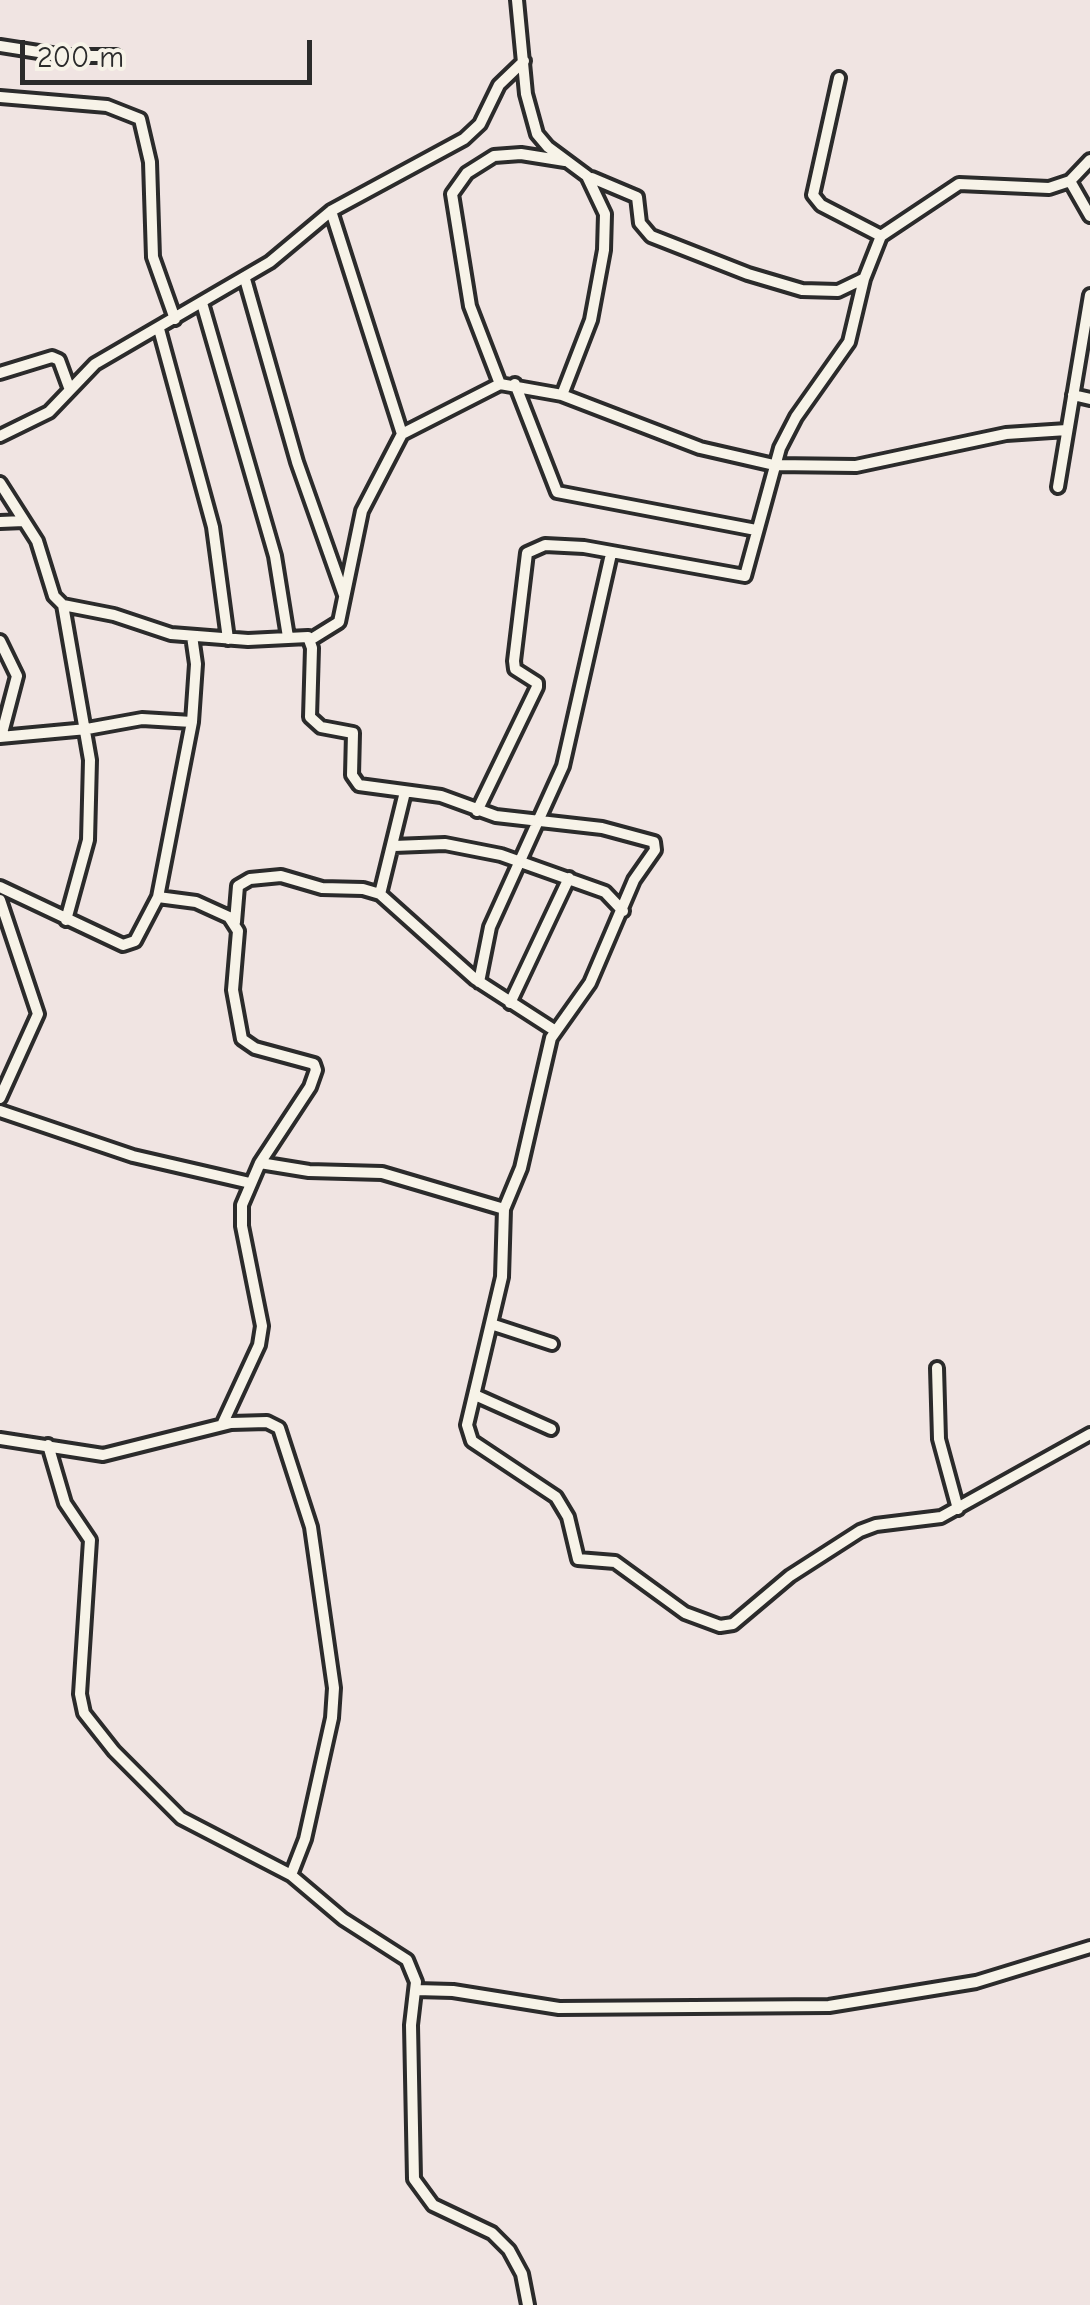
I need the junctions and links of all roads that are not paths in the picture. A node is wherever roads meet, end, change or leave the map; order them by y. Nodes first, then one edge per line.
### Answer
1 (517, 0) edge
2 (0, 46) edge
3 (116, 56) dead end
4 (524, 61) junction
5 (839, 78) dead end
6 (0, 97) edge
7 (1090, 160) edge
8 (571, 162) junction
9 (587, 176) junction
10 (1070, 180) junction
11 (331, 211) junction
12 (1090, 216) edge
13 (880, 236) junction
14 (245, 279) junction
15 (864, 279) junction
16 (1090, 295) edge
17 (202, 303) junction
18 (175, 319) junction
19 (160, 328) junction
20 (0, 374) edge
21 (500, 384) junction
22 (515, 384) junction
23 (70, 390) junction
24 (562, 395) junction
25 (1074, 395) junction
26 (1090, 399) edge
27 (1067, 430) junction
28 (402, 434) junction
29 (0, 436) edge
30 (774, 465) junction
31 (0, 483) edge
32 (1058, 487) dead end
33 (24, 521) junction
34 (0, 522) edge
35 (756, 530) junction
36 (611, 554) junction
37 (346, 601) junction
38 (63, 606) junction
39 (192, 636) junction
40 (288, 637) junction
41 (228, 638) junction
42 (310, 640) junction
43 (0, 641) edge
44 (192, 722) junction
45 (87, 729) junction
46 (1, 737) edge
47 (405, 792) junction
48 (478, 811) junction
49 (541, 821) junction
50 (394, 846) junction
51 (520, 862) junction
52 (569, 878) junction
53 (0, 887) edge
54 (380, 894) junction
55 (158, 897) junction
56 (0, 900) edge
57 (623, 910) junction
58 (66, 920) junction
59 (236, 922) junction
60 (479, 982) junction
61 (510, 1003) junction
62 (554, 1030) junction
63 (0, 1098) edge
64 (0, 1111) edge
65 (260, 1162) junction
66 (250, 1183) junction
67 (504, 1209) junction
68 (491, 1324) junction
69 (552, 1344) dead end
70 (937, 1368) dead end
71 (475, 1394) junction
72 (222, 1425) junction
73 (551, 1429) dead end
74 (1090, 1434) edge
75 (0, 1439) edge
76 (48, 1445) junction
77 (958, 1508) junction
78 (292, 1874) junction
79 (1090, 1948) edge
80 (416, 1990) junction
81 (528, 2305) edge

1 - 4 street
2 - 3 street
4 - 8 street
4 - 11 street
5 - 13 street
6 - 18 street
7 - 10 street
8 - 9 street
8 - 21 street
9 - 15 street
9 - 24 street
10 - 12 street
10 - 13 street
11 - 14 street
11 - 28 street
13 - 15 street
14 - 17 street
14 - 37 street
15 - 30 street
16 - 25 street
17 - 18 street
17 - 40 street
18 - 19 street
19 - 23 street
19 - 41 street
20 - 23 street
21 - 22 street
21 - 28 street
22 - 24 street
22 - 35 street
23 - 29 street
24 - 30 street
25 - 26 street
25 - 27 street
27 - 30 street
27 - 32 street
28 - 37 street
30 - 35 street
31 - 33 street
33 - 34 street
33 - 38 street
35 - 36 street
36 - 48 street
36 - 49 street
37 - 42 street
38 - 39 street
38 - 45 street
39 - 41 street
39 - 44 street
40 - 41 street
40 - 42 street
42 - 47 street
43 - 46 street
44 - 45 street
44 - 55 street
45 - 46 street
45 - 58 street
47 - 48 street
47 - 50 street
48 - 49 street
49 - 51 street
49 - 57 street
50 - 51 street
50 - 54 street
51 - 52 street
51 - 60 street
52 - 57 street
52 - 61 street
53 - 58 street
54 - 59 street
54 - 60 street
55 - 58 street
55 - 59 street
56 - 63 street
57 - 62 street
59 - 65 street
60 - 61 street
61 - 62 street
62 - 67 street
64 - 66 street
65 - 66 street
65 - 67 street
66 - 72 street
67 - 68 street
68 - 69 street
68 - 71 street
70 - 77 street
71 - 73 street
71 - 77 street
72 - 76 street
72 - 78 street
74 - 77 street
75 - 76 street
76 - 78 street
78 - 80 street
79 - 80 street
80 - 81 street

